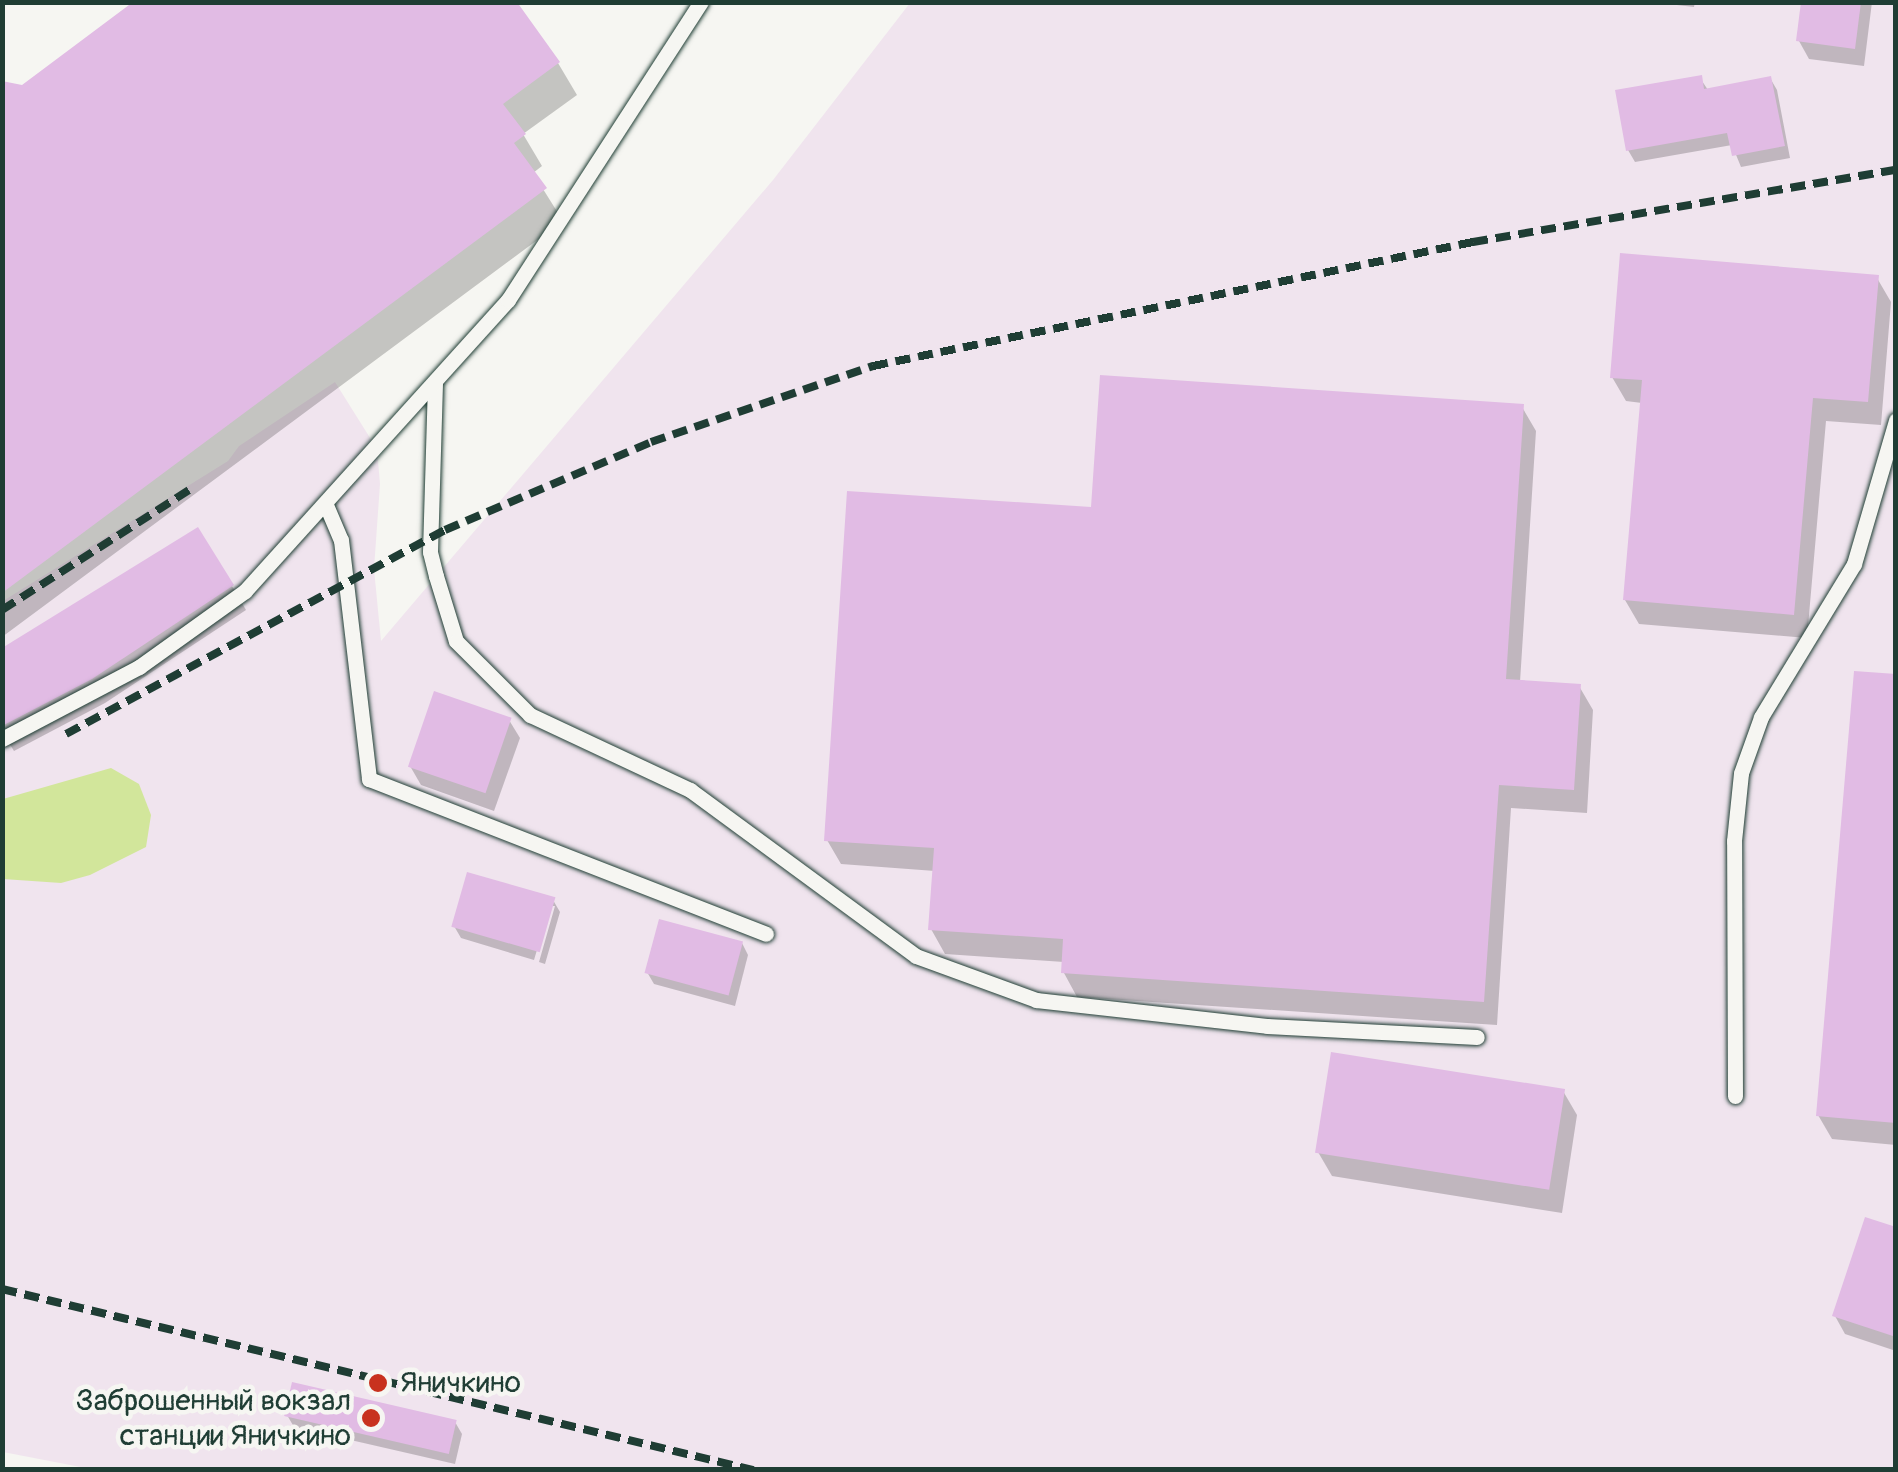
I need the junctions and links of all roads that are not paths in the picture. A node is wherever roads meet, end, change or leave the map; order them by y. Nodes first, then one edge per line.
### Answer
1 (701, 2) edge
2 (435, 383) junction
3 (1896, 420) edge
4 (326, 505) junction
5 (2, 739) edge
6 (766, 934) dead end
7 (1477, 1037) dead end
8 (1735, 1096) dead end

1 - 2 lane
2 - 4 lane
2 - 7 lane
3 - 8 lane
4 - 5 lane
4 - 6 lane

